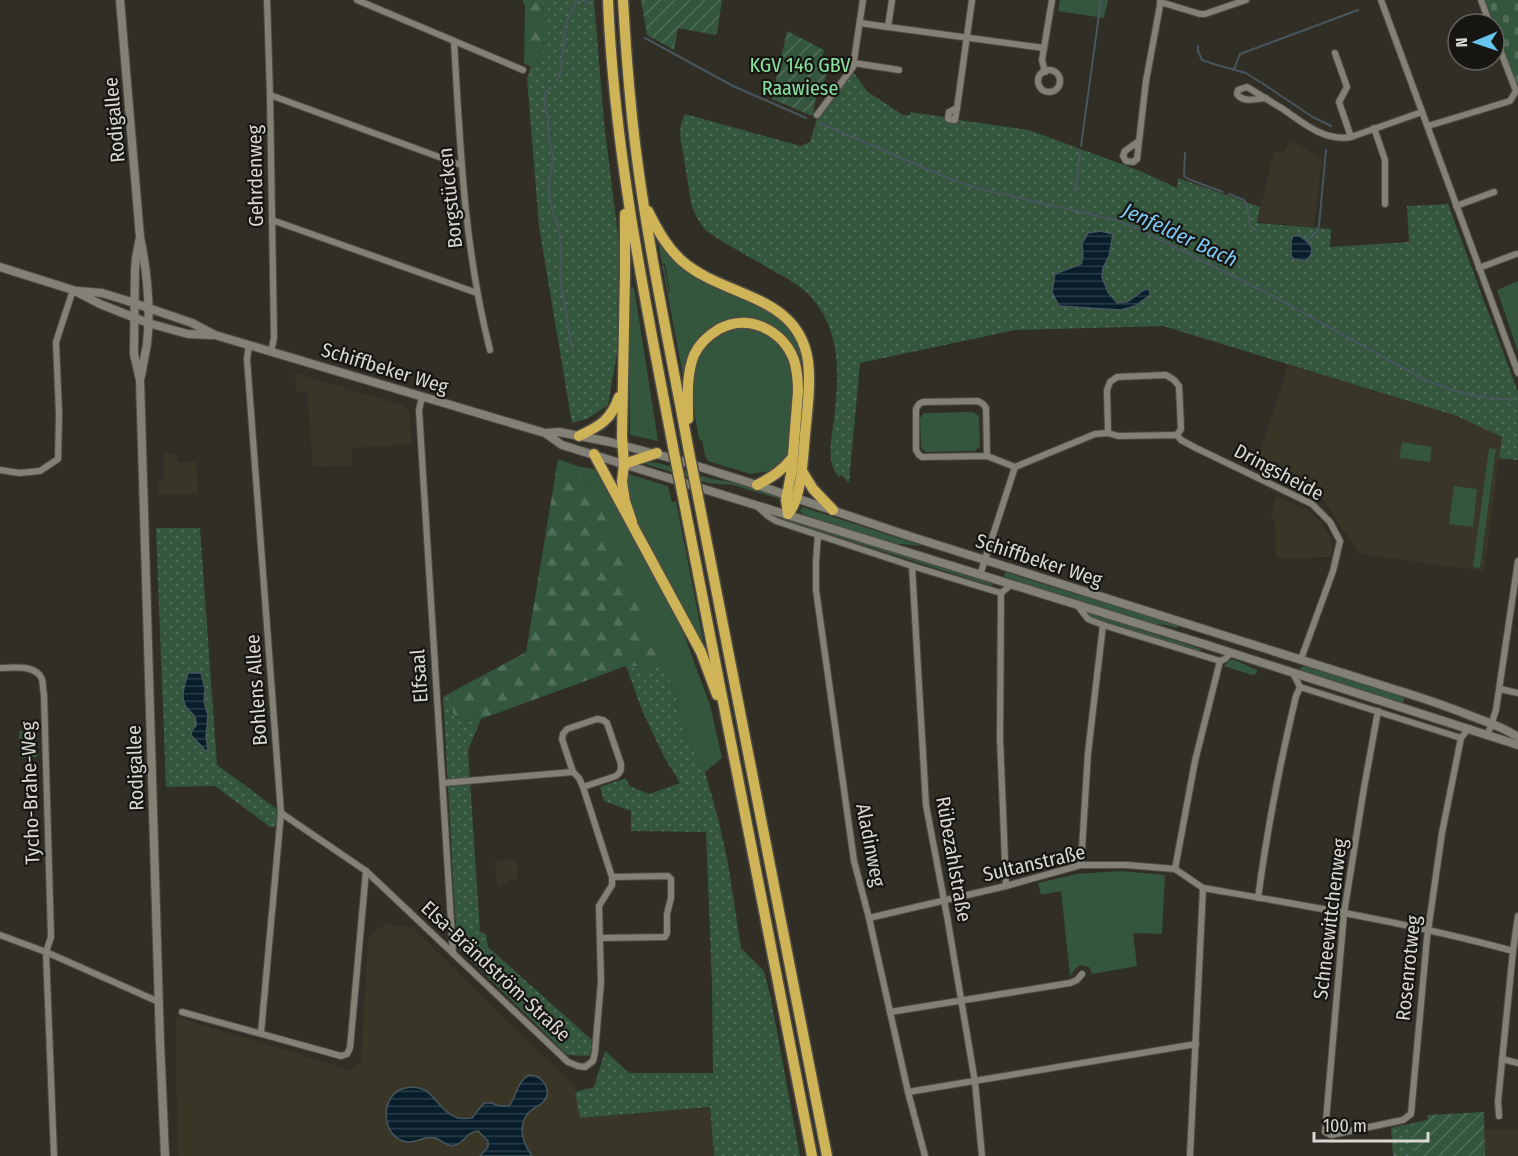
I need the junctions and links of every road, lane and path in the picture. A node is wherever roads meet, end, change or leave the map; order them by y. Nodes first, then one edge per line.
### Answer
1 (120, 0) edge
2 (267, 0) edge
3 (357, 0) edge
4 (608, 0) edge
5 (623, 0) edge
6 (863, 0) edge
7 (892, 0) edge
8 (972, 0) edge
9 (1052, 0) edge
10 (1246, 0) edge
11 (1381, 0) edge
12 (1160, 1) edge
13 (860, 23) junction
14 (888, 27) junction
15 (967, 38) junction
16 (454, 41) junction
17 (1044, 48) junction
18 (1335, 53) dead end
19 (854, 63) junction
20 (1506, 65) edge
21 (523, 70) dead end
22 (899, 70) dead end
23 (1045, 72) dead end
24 (270, 95) junction
25 (1266, 98) dead end
26 (957, 108) dead end
27 (1422, 112) junction
28 (817, 115) dead end
29 (1428, 126) junction
30 (1374, 128) junction
31 (1351, 137) junction
32 (1139, 141) dead end
33 (461, 165) junction
34 (624, 172) junction
35 (1494, 192) dead end
36 (643, 203) junction
37 (1385, 204) dead end
38 (1456, 206) junction
39 (272, 220) junction
40 (140, 237) junction
41 (1516, 254) dead end
42 (0, 267) edge
43 (1479, 268) junction
44 (76, 290) junction
45 (477, 293) junction
46 (135, 303) junction
47 (147, 308) junction
48 (135, 318) junction
49 (147, 323) junction
50 (215, 335) junction
51 (249, 345) junction
52 (490, 350) dead end
53 (271, 351) junction
54 (1518, 373) edge
55 (140, 380) junction
56 (622, 385) junction
57 (422, 397) junction
58 (545, 433) junction
59 (1108, 433) junction
60 (1177, 435) junction
61 (579, 436) junction
62 (622, 445) junction
63 (689, 447) junction
64 (657, 453) junction
65 (594, 454) junction
66 (987, 456) junction
67 (792, 458) junction
68 (624, 464) junction
69 (1015, 468) junction
70 (0, 470) edge
71 (802, 471) junction
72 (757, 485) junction
73 (791, 496) junction
74 (755, 504) junction
75 (833, 510) junction
76 (788, 514) junction
77 (632, 522) junction
78 (818, 535) junction
79 (985, 560) junction
80 (1518, 561) edge
81 (912, 566) junction
82 (981, 575) junction
83 (1012, 585) junction
84 (1001, 593) junction
85 (1077, 605) junction
86 (1103, 625) junction
87 (1191, 626) junction
88 (1174, 635) junction
89 (1231, 653) junction
90 (1301, 659) junction
91 (1220, 661) junction
92 (0, 668) edge
93 (1293, 672) junction
94 (1300, 687) junction
95 (1500, 689) junction
96 (1518, 693) edge
97 (1378, 711) junction
98 (727, 720) junction
99 (1491, 724) junction
100 (1469, 728) junction
101 (1488, 734) junction
102 (1518, 737) edge
103 (1461, 738) junction
104 (1518, 745) edge
105 (573, 772) junction
106 (443, 783) junction
107 (583, 787) junction
108 (281, 813) junction
109 (1081, 865) junction
110 (1175, 869) junction
111 (366, 871) junction
112 (612, 877) junction
113 (1006, 886) junction
114 (1203, 888) junction
115 (1258, 898) junction
116 (944, 900) junction
117 (1344, 914) junction
118 (1518, 916) edge
119 (869, 918) junction
120 (1428, 930) junction
121 (0, 935) edge
122 (600, 938) junction
123 (1513, 951) junction
124 (46, 952) junction
125 (453, 953) junction
126 (1515, 967) edge
127 (1082, 974) dead end
128 (961, 1000) junction
129 (159, 1002) junction
130 (182, 1012) dead end
131 (890, 1012) junction
132 (261, 1033) junction
133 (1196, 1044) junction
134 (1502, 1059) junction
135 (1518, 1063) edge
136 (975, 1082) junction
137 (908, 1092) junction
138 (1499, 1116) dead end
139 (1326, 1132) joint
140 (54, 1156) edge
141 (165, 1156) edge
142 (813, 1156) edge
143 (827, 1156) edge
144 (925, 1156) edge
145 (982, 1156) edge
146 (1190, 1156) edge

1 - 40 main road, Rodigallee
2 - 24 street, Gehrdenweg
3 - 16 street
4 - 34 highway
5 - 36 highway
6 - 13 street
7 - 14 street
8 - 15 street
9 - 17 street
10 - 12 street
11 - 27 street
12 - 32 street
13 - 14 street
13 - 19 street
14 - 15 street
15 - 17 street
15 - 26 street
16 - 21 street
16 - 33 street, Borgstücken
17 - 23 street
18 - 31 street
19 - 22 street
19 - 28 street
20 - 29 street
24 - 33 street
24 - 39 street, Gehrdenweg
25 - 31 street
27 - 29 street
27 - 30 street
29 - 38 street
30 - 31 street
30 - 37 street
33 - 45 street, Borgstücken
34 - 56 highway
34 - 98 highway, bridge
35 - 38 street
36 - 63 highway
36 - 71 highway
38 - 43 street
39 - 45 street
39 - 53 street, Gehrdenweg
40 - 46 main road, Rodigallee
40 - 47 main road, Rodigallee
41 - 43 street
42 - 44 main road
43 - 54 street
44 - 46 main road, Schiffbeker Weg
44 - 48 main road, Schiffbeker Weg
44 - 70 street
45 - 52 street, Borgstücken
46 - 47 main road, Schiffbeker Weg
46 - 48 main road, Rodigallee
47 - 49 main road, Rodigallee
47 - 50 main road, Schiffbeker Weg
48 - 49 main road, Schiffbeker Weg
48 - 55 main road, Rodigallee
49 - 50 main road, Schiffbeker Weg
49 - 55 main road, Rodigallee
50 - 51 main road, Schiffbeker Weg
51 - 53 main road, Schiffbeker Weg
51 - 108 street, Bohlens Allee
53 - 57 main road, Schiffbeker Weg
55 - 129 main road, Rodigallee
56 - 61 highway
56 - 62 highway
57 - 58 main road, Schiffbeker Weg
57 - 106 street, Elfsaal
58 - 61 main road, Schiffbeker Weg
58 - 65 main road, Schiffbeker Weg
59 - 60 street
59 - 60 street
59 - 69 street
60 - 90 street, Dringsheide
61 - 62 main road, Schiffbeker Weg
62 - 64 main road, Schiffbeker Weg
62 - 68 highway
63 - 67 highway
63 - 143 highway, bridge
64 - 68 highway
64 - 72 main road, Schiffbeker Weg
65 - 68 main road, Schiffbeker Weg
65 - 77 highway
66 - 66 street
66 - 69 street
67 - 72 highway
67 - 73 highway
68 - 74 main road, Schiffbeker Weg
68 - 77 highway
69 - 79 street
71 - 73 highway
71 - 75 highway
72 - 73 main road, Schiffbeker Weg
73 - 75 main road, Schiffbeker Weg
73 - 76 highway
74 - 76 main road, Schiffbeker Weg
74 - 78 street, Schiffbeker Weg
75 - 79 main road, Schiffbeker Weg
76 - 82 main road, Schiffbeker Weg
77 - 98 highway
78 - 81 street, Schiffbeker Weg
78 - 119 street, Aladinweg
79 - 82 street
79 - 87 main road, Schiffbeker Weg
80 - 95 street
81 - 84 street, Schiffbeker Weg
81 - 116 street, Rübezahlstraße
82 - 83 main road, Schiffbeker Weg
83 - 84 street, Schiffbeker Weg
83 - 85 main road, Schiffbeker Weg
84 - 113 street
85 - 86 street, Schiffbeker Weg
85 - 88 main road, Schiffbeker Weg
86 - 91 street, Schiffbeker Weg
86 - 109 street
87 - 88 main road
87 - 90 main road, Schiffbeker Weg
88 - 89 main road, Schiffbeker Weg
89 - 91 street
89 - 93 main road, Schiffbeker Weg
90 - 93 main road
90 - 99 main road, Schiffbeker Weg
91 - 110 street
92 - 124 street, Tycho-Brahe-Weg
93 - 94 street
93 - 100 main road, Schiffbeker Weg
94 - 97 street
94 - 115 street
95 - 96 street
95 - 99 street
97 - 103 street
97 - 117 street, Schneewittchenweg
98 - 142 highway
99 - 101 street
99 - 102 main road, Schiffbeker Weg
100 - 101 main road, Schiffbeker Weg
100 - 103 street
101 - 104 main road, Schiffbeker Weg
103 - 120 street, Rosenrotweg
105 - 106 street
105 - 107 street
105 - 107 street
106 - 125 street, Elfsaal
107 - 112 street
108 - 111 street, Elsa-Brändström-Straße
108 - 132 street, Bohlens Allee
109 - 110 street, Sultanstraße
109 - 113 street, Sultanstraße
110 - 114 street, Sultanstraße
111 - 125 street, Elsa-Brändström-Straße
111 - 132 street
112 - 122 street, Elsa-Brändström-Straße
112 - 122 street
113 - 116 street, Sultanstraße
114 - 115 street
114 - 133 street
115 - 117 street
116 - 119 street, Sultanstraße
116 - 128 street, Rübezahlstraße
117 - 120 street
117 - 139 street, Schneewittchenweg
118 - 123 street
119 - 131 street, Aladinweg
120 - 123 street
120 - 139 street, Rosenrotweg
121 - 124 street
122 - 125 street, Elsa-Brändström-Straße
123 - 126 street
124 - 129 street
124 - 140 street
126 - 134 street
127 - 128 street
128 - 131 street
128 - 136 street, Rübezahlstraße
129 - 141 main road, Rodigallee
130 - 132 street
131 - 137 street, Aladinweg
133 - 136 street
133 - 146 street
134 - 135 street
134 - 138 street
136 - 137 street
136 - 145 street, Rübezahlstraße
137 - 144 street, Aladinweg

